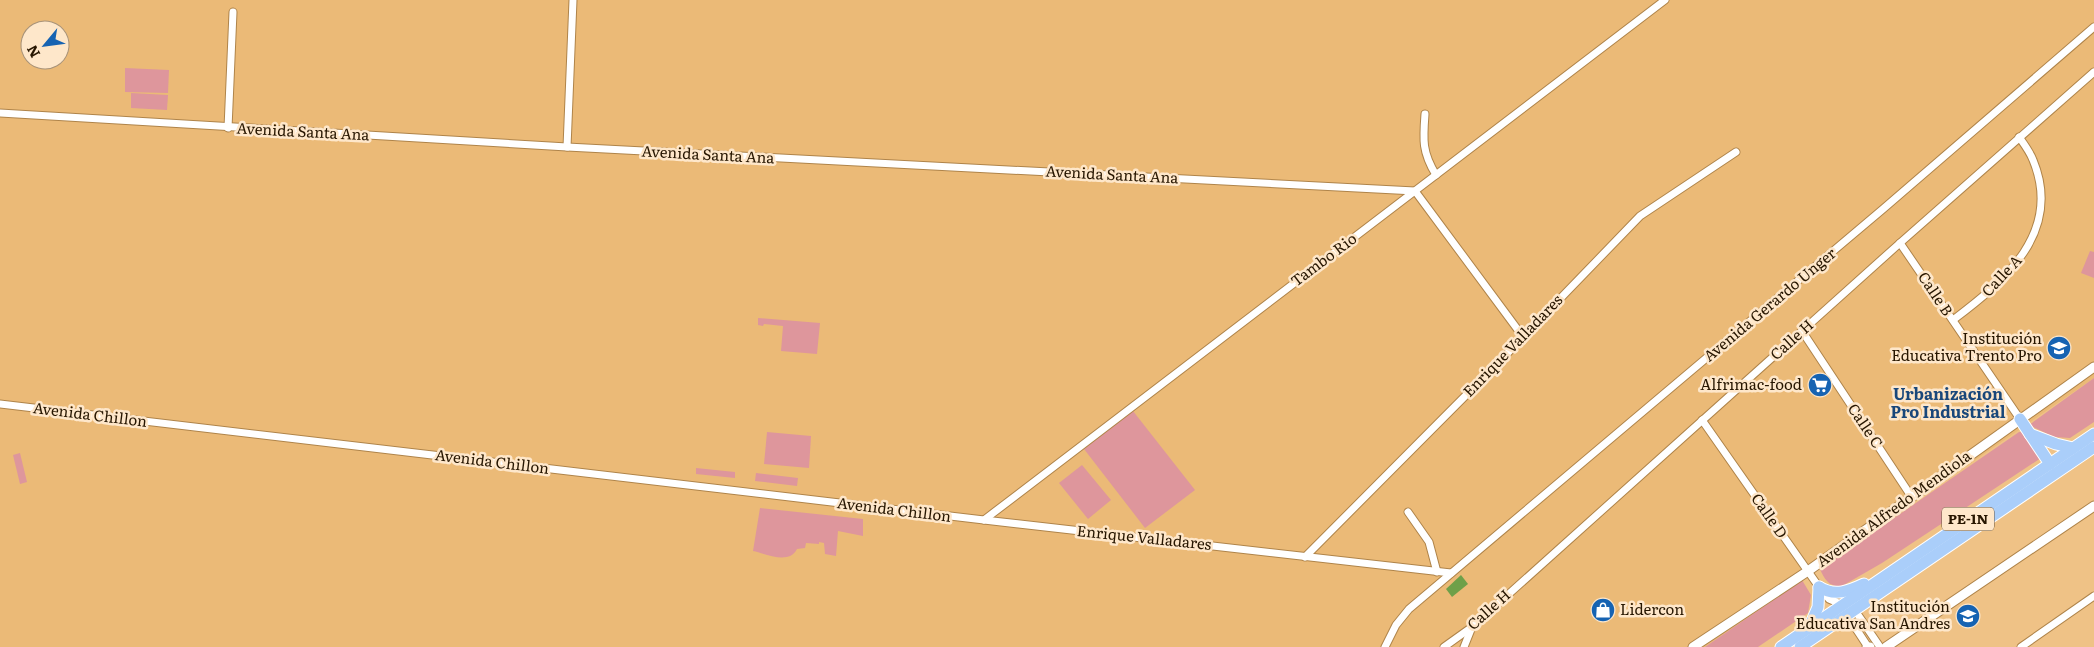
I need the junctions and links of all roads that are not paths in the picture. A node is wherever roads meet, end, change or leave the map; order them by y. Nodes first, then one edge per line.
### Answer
1 (573, 0) edge
2 (1665, 0) edge
3 (233, 12) dead end
4 (2094, 27) edge
5 (2094, 72) edge
6 (0, 113) edge
7 (1425, 114) dead end
8 (228, 128) junction
9 (2019, 137) junction
10 (567, 147) junction
11 (1736, 152) dead end
12 (1436, 175) junction
13 (1415, 191) junction
14 (1900, 243) junction
15 (1953, 320) junction
16 (1518, 330) dead end
17 (1802, 331) junction
18 (2094, 368) edge
19 (0, 404) edge
20 (2020, 419) junction
21 (1702, 420) junction
22 (2030, 434) junction
23 (2094, 434) edge
24 (2094, 447) edge
25 (2074, 448) junction
26 (2050, 464) junction
27 (1911, 496) junction
28 (2094, 506) edge
29 (1408, 512) dead end
30 (984, 520) junction
31 (1305, 557) junction
32 (1808, 571) junction
33 (1437, 572) junction
34 (1451, 573) junction
35 (1882, 578) junction
36 (1819, 587) junction
37 (2094, 596) edge
38 (1848, 610) junction
39 (1472, 626) junction
40 (1808, 628) junction
41 (1385, 647) edge
42 (1444, 647) edge
43 (1464, 647) edge
44 (1693, 647) edge
45 (1781, 647) edge
46 (1800, 647) edge
47 (1869, 647) edge
48 (1880, 647) edge
49 (1886, 647) edge
50 (2021, 647) edge

1 - 10 street
2 - 12 street, Tambo Rio
3 - 8 street
4 - 34 street, Avenida Gerardo Unger
5 - 9 street, Calle H
6 - 8 street, Avenida Santa Ana
7 - 12 street
8 - 10 street, Avenida Santa Ana
9 - 14 street, Calle H
9 - 15 street, Calle A
10 - 13 street, Avenida Santa Ana
11 - 31 street, Enrique Valladares
12 - 13 street, Tambo Rio
13 - 16 street
13 - 30 street, Tambo Rio
14 - 15 street, Calle B
14 - 17 street, Calle H
15 - 20 street, Calle B
17 - 21 street, Calle H
17 - 27 street, Calle C
18 - 20 street, Avenida Alfredo Mendiola
19 - 30 street, Avenida Chillon
20 - 22 highway
20 - 27 street, Avenida Alfredo Mendiola
21 - 32 street, Calle D
21 - 39 street, Calle H
22 - 25 highway
22 - 26 highway
23 - 25 highway, PE-1N
24 - 38 highway, PE-1N
25 - 26 highway, PE-1N
26 - 35 highway, PE-1N
27 - 32 street, Avenida Alfredo Mendiola
28 - 49 street
29 - 33 street
30 - 31 street, Enrique Valladares
31 - 33 street, Enrique Valladares
32 - 36 street, Calle D
32 - 44 street, Avenida Alfredo Mendiola
33 - 34 street, Enrique Valladares
34 - 41 street, Avenida Gerardo Unger
35 - 36 highway
35 - 38 highway, PE-1N
36 - 38 street, Calle D
36 - 40 highway
37 - 50 street
38 - 40 highway, PE-1N
38 - 46 highway, PE-1N
38 - 47 street
38 - 48 street
39 - 42 street, Calle H
39 - 43 street
40 - 45 highway, PE-1N

